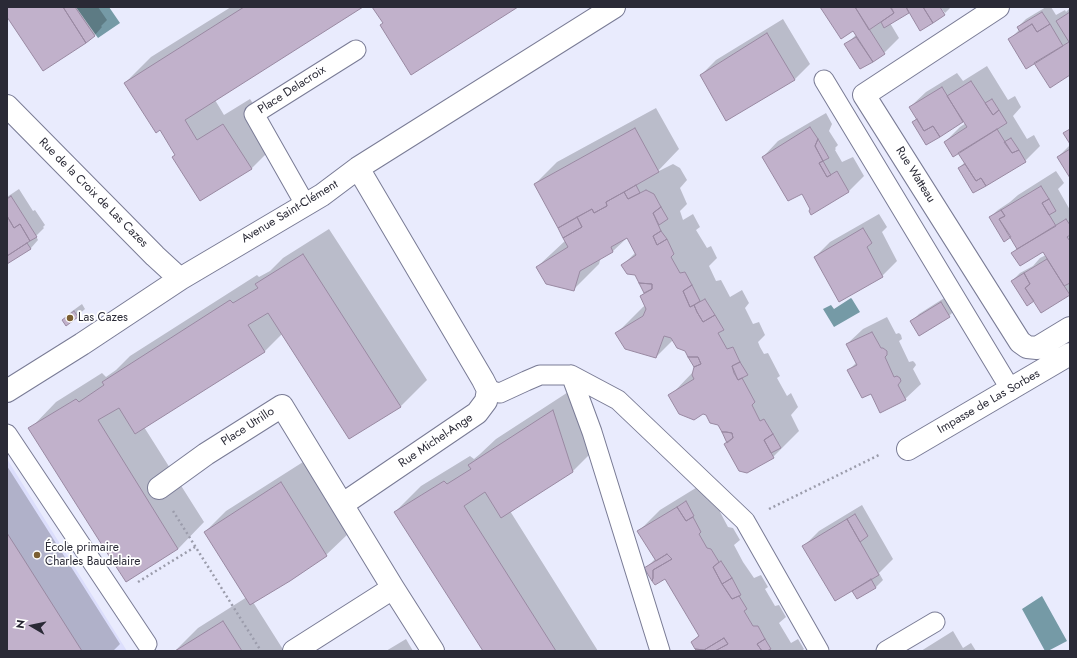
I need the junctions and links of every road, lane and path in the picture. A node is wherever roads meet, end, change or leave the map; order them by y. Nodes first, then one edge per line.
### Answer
1 (614, 7) edge
2 (998, 7) edge
3 (356, 50) dead end
4 (824, 80) dead end
5 (7, 106) edge
6 (358, 168) junction
7 (305, 204) junction
8 (180, 279) junction
9 (1070, 328) edge
10 (1070, 354) edge
11 (571, 374) junction
12 (488, 390) junction
13 (1010, 390) junction
14 (7, 391) edge
15 (7, 434) edge
16 (908, 449) joint
17 (159, 488) joint
18 (343, 504) junction
19 (745, 521) junction
20 (195, 547) junction
21 (393, 588) junction
22 (115, 597) junction
23 (935, 622) dead end
24 (147, 644) dead end
25 (261, 651) edge
26 (294, 651) edge
27 (433, 651) edge
28 (660, 651) edge
29 (818, 651) edge
30 (886, 651) edge

1 - 6 street, Avenue Saint-Clément
2 - 9 street, Rue Watteau
3 - 7 lane, Place Delacroix
4 - 13 lane
5 - 8 street, Rue de la Croix de Las Cazes
6 - 7 street, Avenue Saint-Clément
6 - 12 street
7 - 8 street, Avenue Saint-Clément
8 - 14 street, Avenue Saint-Clément
10 - 13 street, Impasse de Las Sorbes
11 - 12 lane
11 - 19 lane
11 - 28 lane
12 - 18 street, Rue Michel-Ange
13 - 16 street, Impasse de Las Sorbes
15 - 22 lane
16 - 19 path
17 - 18 street, Place Utrillo
17 - 20 path
18 - 21 street
19 - 29 lane
20 - 22 path
20 - 25 path
21 - 26 street
21 - 27 street
22 - 24 lane
23 - 30 lane

